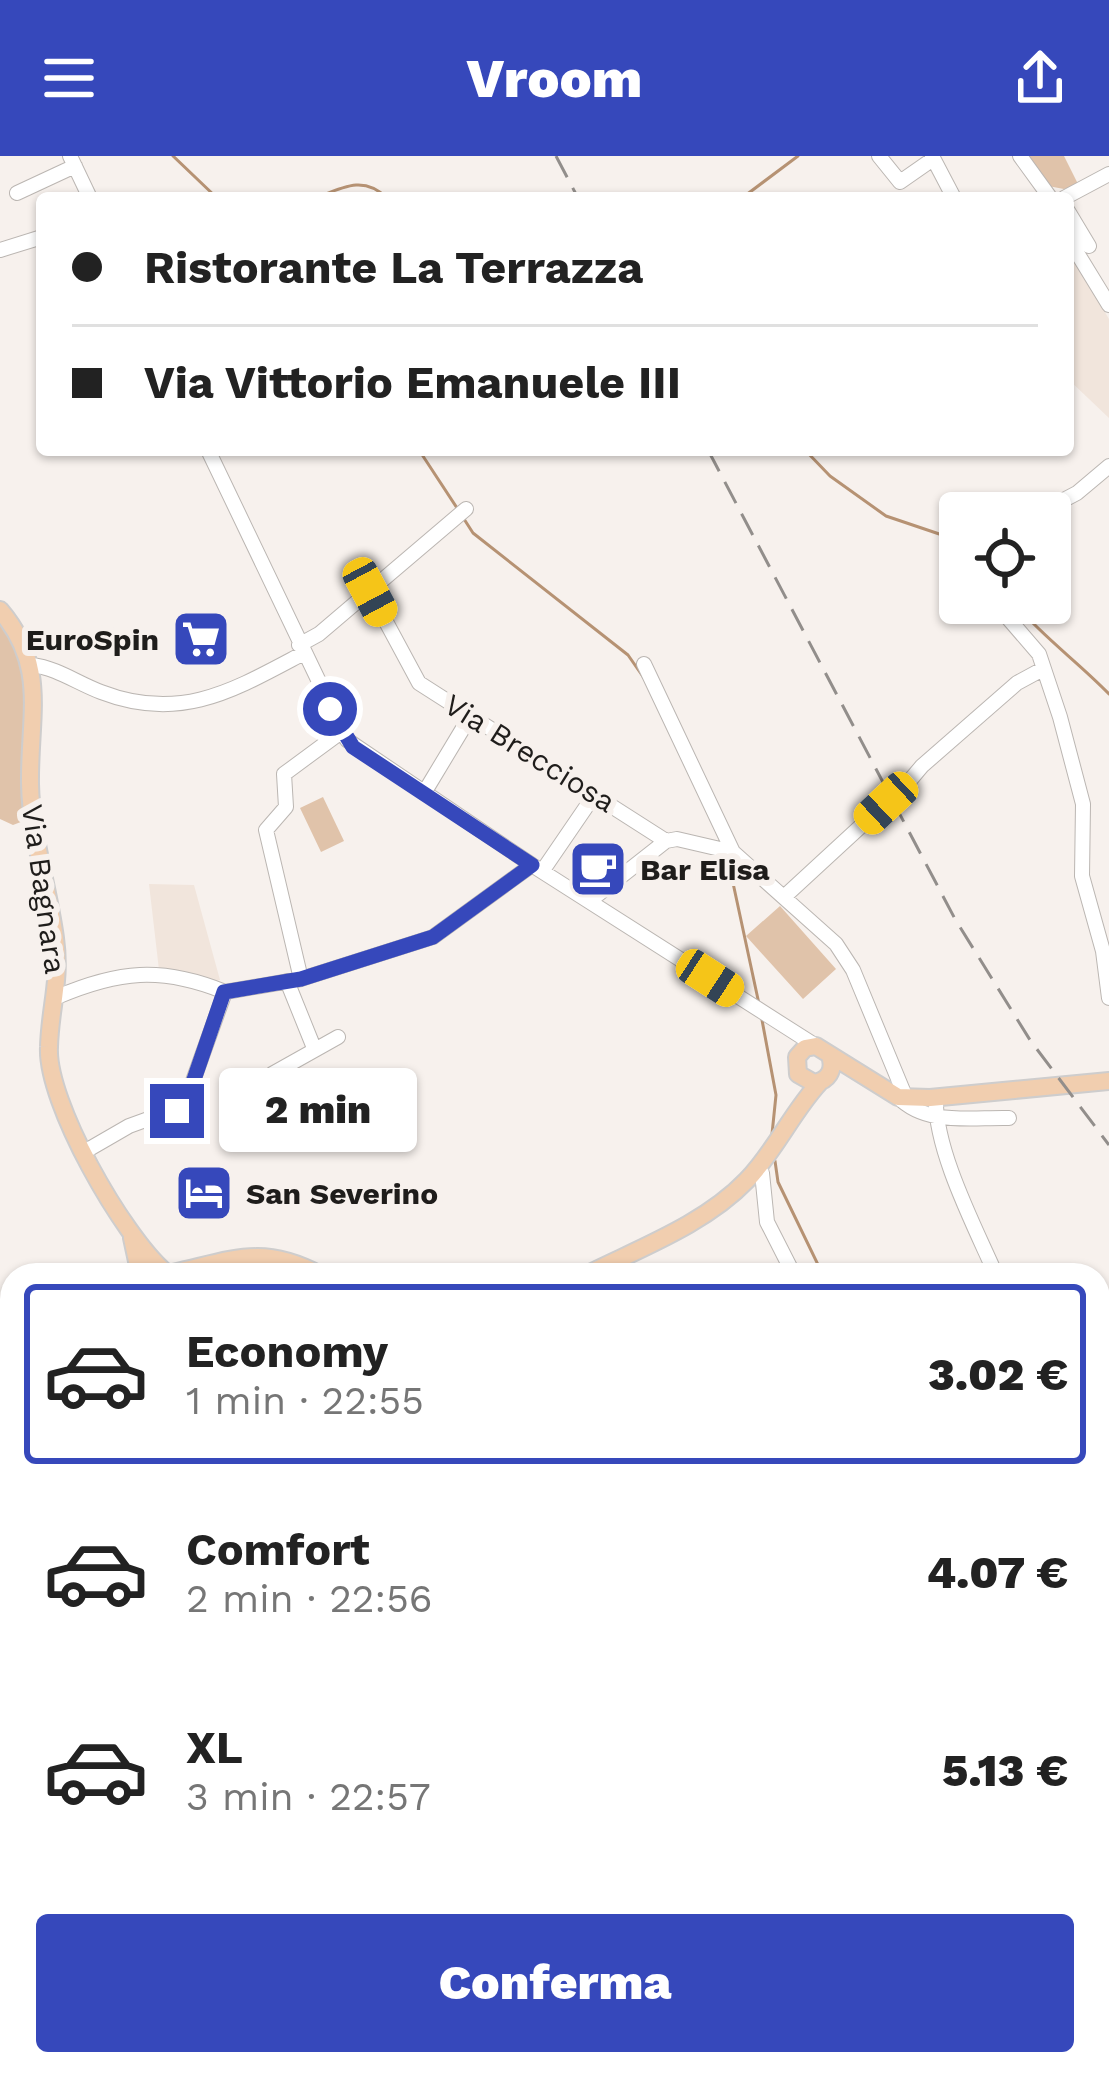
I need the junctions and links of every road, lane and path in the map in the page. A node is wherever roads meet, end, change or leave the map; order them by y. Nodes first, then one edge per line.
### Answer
1 (880, 156) edge
2 (1020, 156) edge
3 (933, 157) edge
4 (72, 161) edge
5 (1109, 174) edge
6 (87, 192) edge
7 (950, 192) edge
8 (1051, 192) edge
9 (1069, 192) edge
10 (17, 193) dead end
11 (1074, 221) edge
12 (36, 239) edge
13 (1089, 246) dead end
14 (1074, 248) edge
15 (0, 250) edge
16 (1109, 305) edge
17 (211, 456) edge
18 (1109, 466) edge
19 (1071, 496) edge
20 (466, 509) dead end
21 (370, 592) junction
22 (0, 610) edge
23 (1013, 624) edge
24 (302, 649) junction
25 (644, 664) dead end
26 (32, 665) junction
27 (1041, 670) junction
28 (471, 715) junction
29 (341, 732) junction
30 (424, 794) junction
31 (595, 794) junction
32 (666, 842) junction
33 (730, 851) junction
34 (538, 867) junction
35 (784, 897) junction
36 (591, 899) junction
37 (294, 980) junction
38 (224, 992) junction
39 (57, 997) junction
40 (1109, 998) edge
41 (338, 1037) dead end
42 (314, 1048) junction
43 (813, 1060) junction
44 (272, 1074) dead end
45 (1109, 1082) edge
46 (902, 1097) junction
47 (936, 1097) junction
48 (938, 1117) junction
49 (1009, 1118) dead end
50 (84, 1152) junction
51 (758, 1168) junction
52 (132, 1237) junction
53 (136, 1263) edge
54 (157, 1263) edge
55 (244, 1263) edge
56 (290, 1263) edge
57 (609, 1263) edge
58 (788, 1263) edge
59 (991, 1263) edge

1 - 3 street
2 - 8 street
3 - 7 street
4 - 6 street
4 - 10 street
5 - 9 street
11 - 13 street
12 - 15 street
14 - 16 street
17 - 24 street
18 - 19 street
20 - 21 street
21 - 24 street
21 - 28 street, Via Brecciosa
22 - 26 main road
23 - 27 street
24 - 26 street
24 - 29 street
25 - 33 street
26 - 39 main road, Via Bagnara
27 - 35 street
27 - 40 street
28 - 30 street
28 - 31 street, Via Brecciosa
29 - 30 street
29 - 37 street
30 - 34 street
31 - 32 street, Via Brecciosa
31 - 34 street
32 - 33 street
32 - 36 street
33 - 35 street
34 - 36 street
34 - 37 street
35 - 46 street
36 - 43 street
37 - 38 street
37 - 42 street
38 - 39 street
38 - 50 street
39 - 50 main road, Via Bagnara
41 - 42 street
42 - 44 street
43 - 46 main road
43 - 51 main road
45 - 47 main road
46 - 47 main road
46 - 48 street
47 - 48 street
48 - 49 street
48 - 59 street
50 - 52 main road, Via Bagnara
51 - 57 main road
51 - 58 street
52 - 53 main road, Via Bagnara
52 - 54 main road, Via Bagnara
55 - 56 main road

